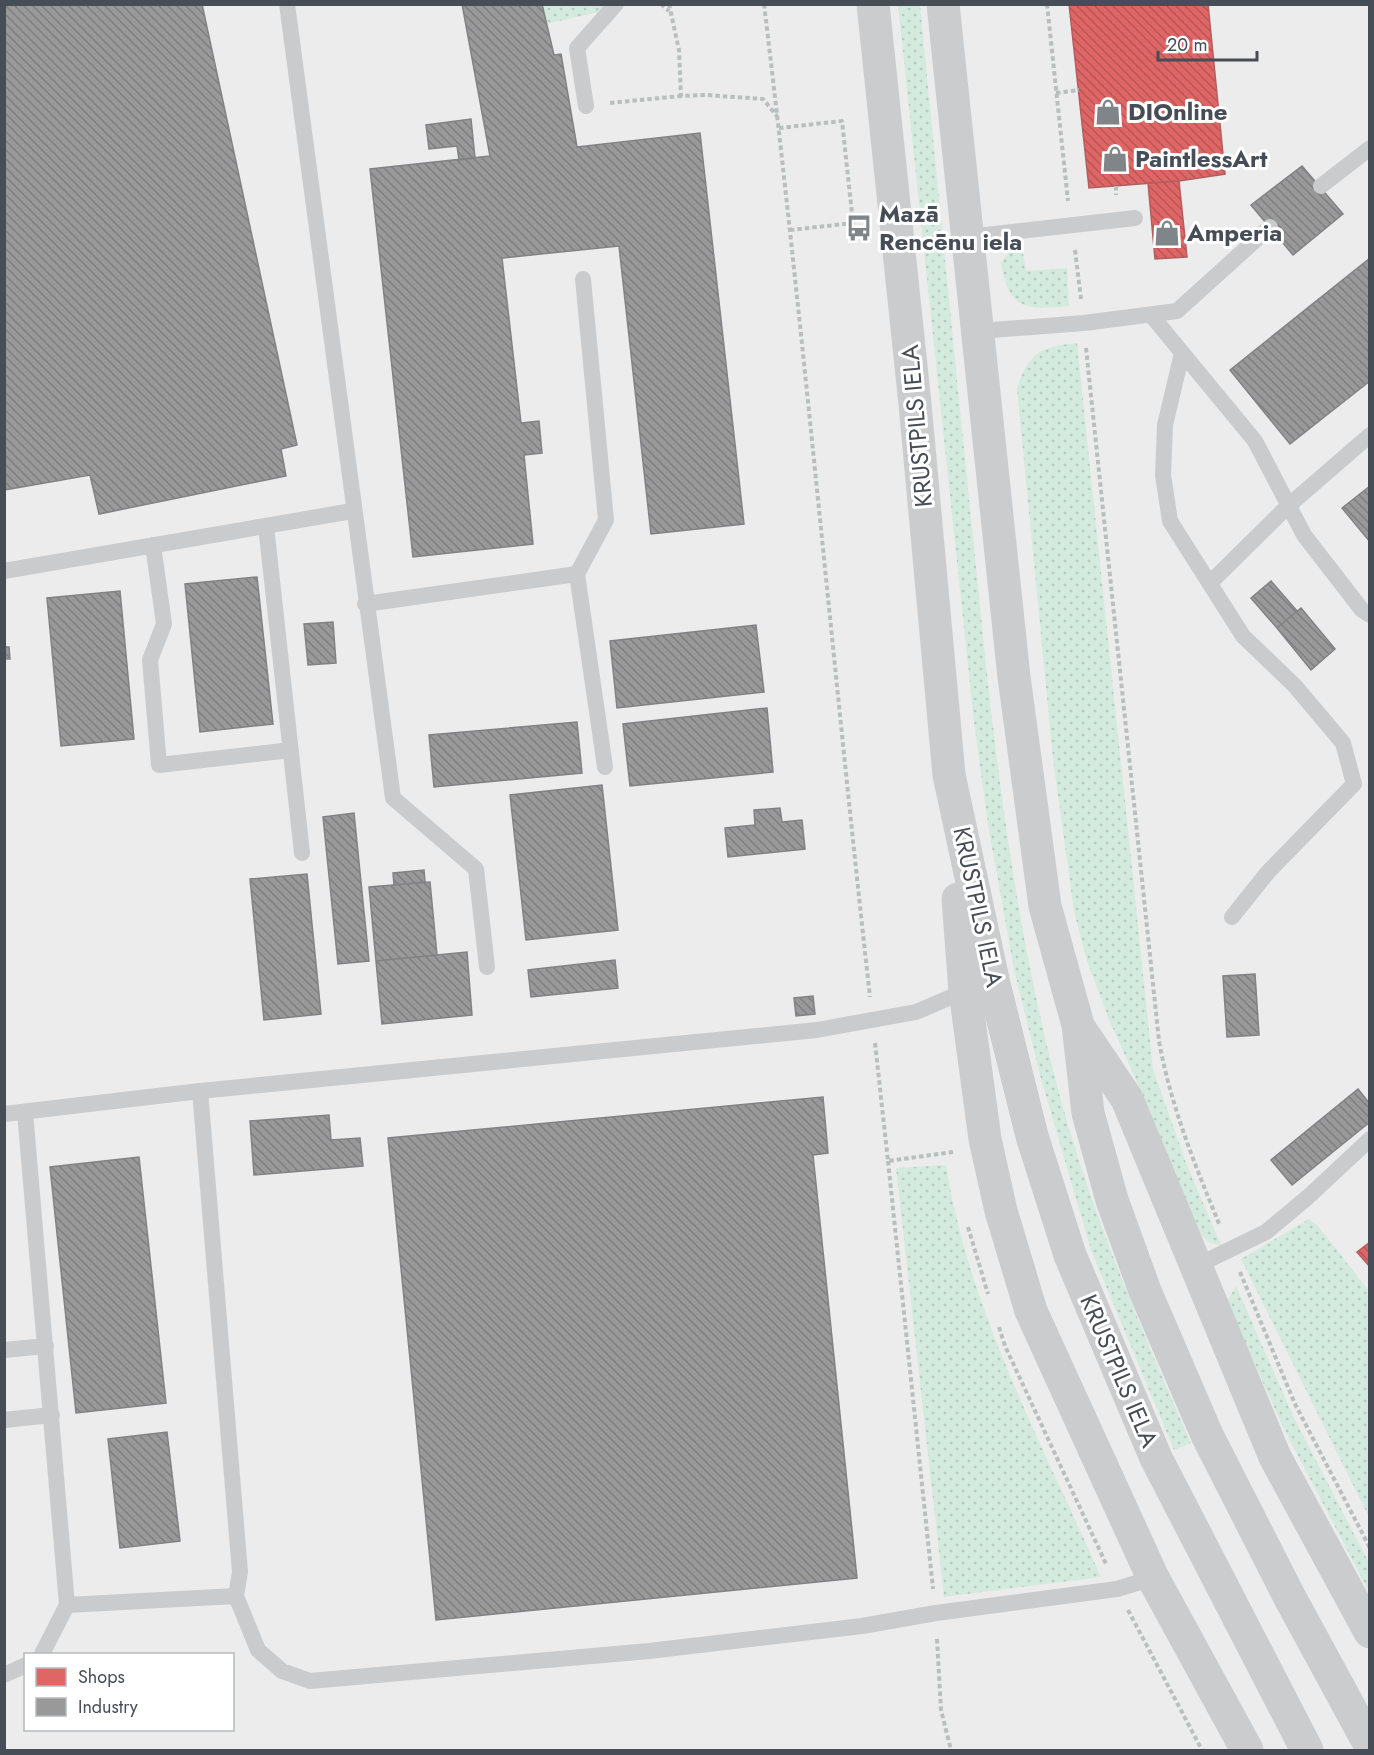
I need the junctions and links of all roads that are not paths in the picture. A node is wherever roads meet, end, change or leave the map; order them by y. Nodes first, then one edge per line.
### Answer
1 (287, 4) edge
2 (616, 4) edge
3 (873, 4) edge
4 (943, 4) edge
5 (586, 106) road end
6 (1370, 148) edge
7 (1321, 186) dead end
8 (1135, 218) dead end
9 (1270, 227) dead end
10 (968, 237) junction
11 (584, 279) dead end
12 (1151, 315) junction
13 (979, 331) junction
14 (1182, 353) junction
15 (1370, 435) edge
16 (1287, 507) junction
17 (352, 511) junction
18 (266, 526) junction
19 (153, 545) junction
20 (4, 571) edge
21 (577, 574) junction
22 (1210, 583) junction
23 (365, 604) junction
24 (1370, 615) edge
25 (291, 750) junction
26 (605, 767) dead end
27 (949, 774) junction
28 (302, 853) dead end
29 (1232, 917) dead end
30 (488, 967) dead end
31 (965, 991) junction
32 (1078, 1025) junction
33 (200, 1091) junction
34 (25, 1112) junction
35 (4, 1114) edge
36 (1370, 1139) edge
37 (1194, 1267) junction
38 (46, 1346) junction
39 (4, 1350) edge
40 (52, 1414) junction
41 (4, 1420) edge
42 (1153, 1578) junction
43 (236, 1596) junction
44 (67, 1605) junction
45 (1370, 1632) edge
46 (43, 1653) edge
47 (24, 1666) edge
48 (4, 1675) edge
49 (1370, 1745) edge
50 (1245, 1750) edge
51 (1307, 1750) edge

1 - 17 lane
2 - 5 lane
3 - 27 main road, KRUSTPILS IELA
4 - 10 main road
6 - 7 lane
8 - 10 lane
9 - 12 lane
10 - 13 main road
11 - 21 lane
12 - 13 lane
12 - 14 lane
13 - 32 main road
14 - 16 lane
14 - 22 lane
15 - 16 lane
16 - 22 lane
16 - 24 lane
17 - 18 lane
17 - 23 lane
18 - 19 lane
18 - 25 lane
19 - 20 lane
19 - 25 lane
21 - 23 lane
21 - 26 lane
22 - 29 lane
23 - 30 lane
25 - 28 lane
27 - 31 main road
27 - 51 main road, KRUSTPILS IELA
31 - 33 lane
31 - 42 main road
32 - 37 main road
32 - 49 main road
33 - 34 lane
33 - 43 lane
34 - 35 lane
34 - 38 lane
36 - 37 lane
37 - 45 main road
38 - 39 lane
38 - 40 lane
40 - 41 lane
40 - 44 lane
42 - 43 lane
42 - 50 main road
43 - 44 lane
44 - 46 lane
47 - 48 lane

